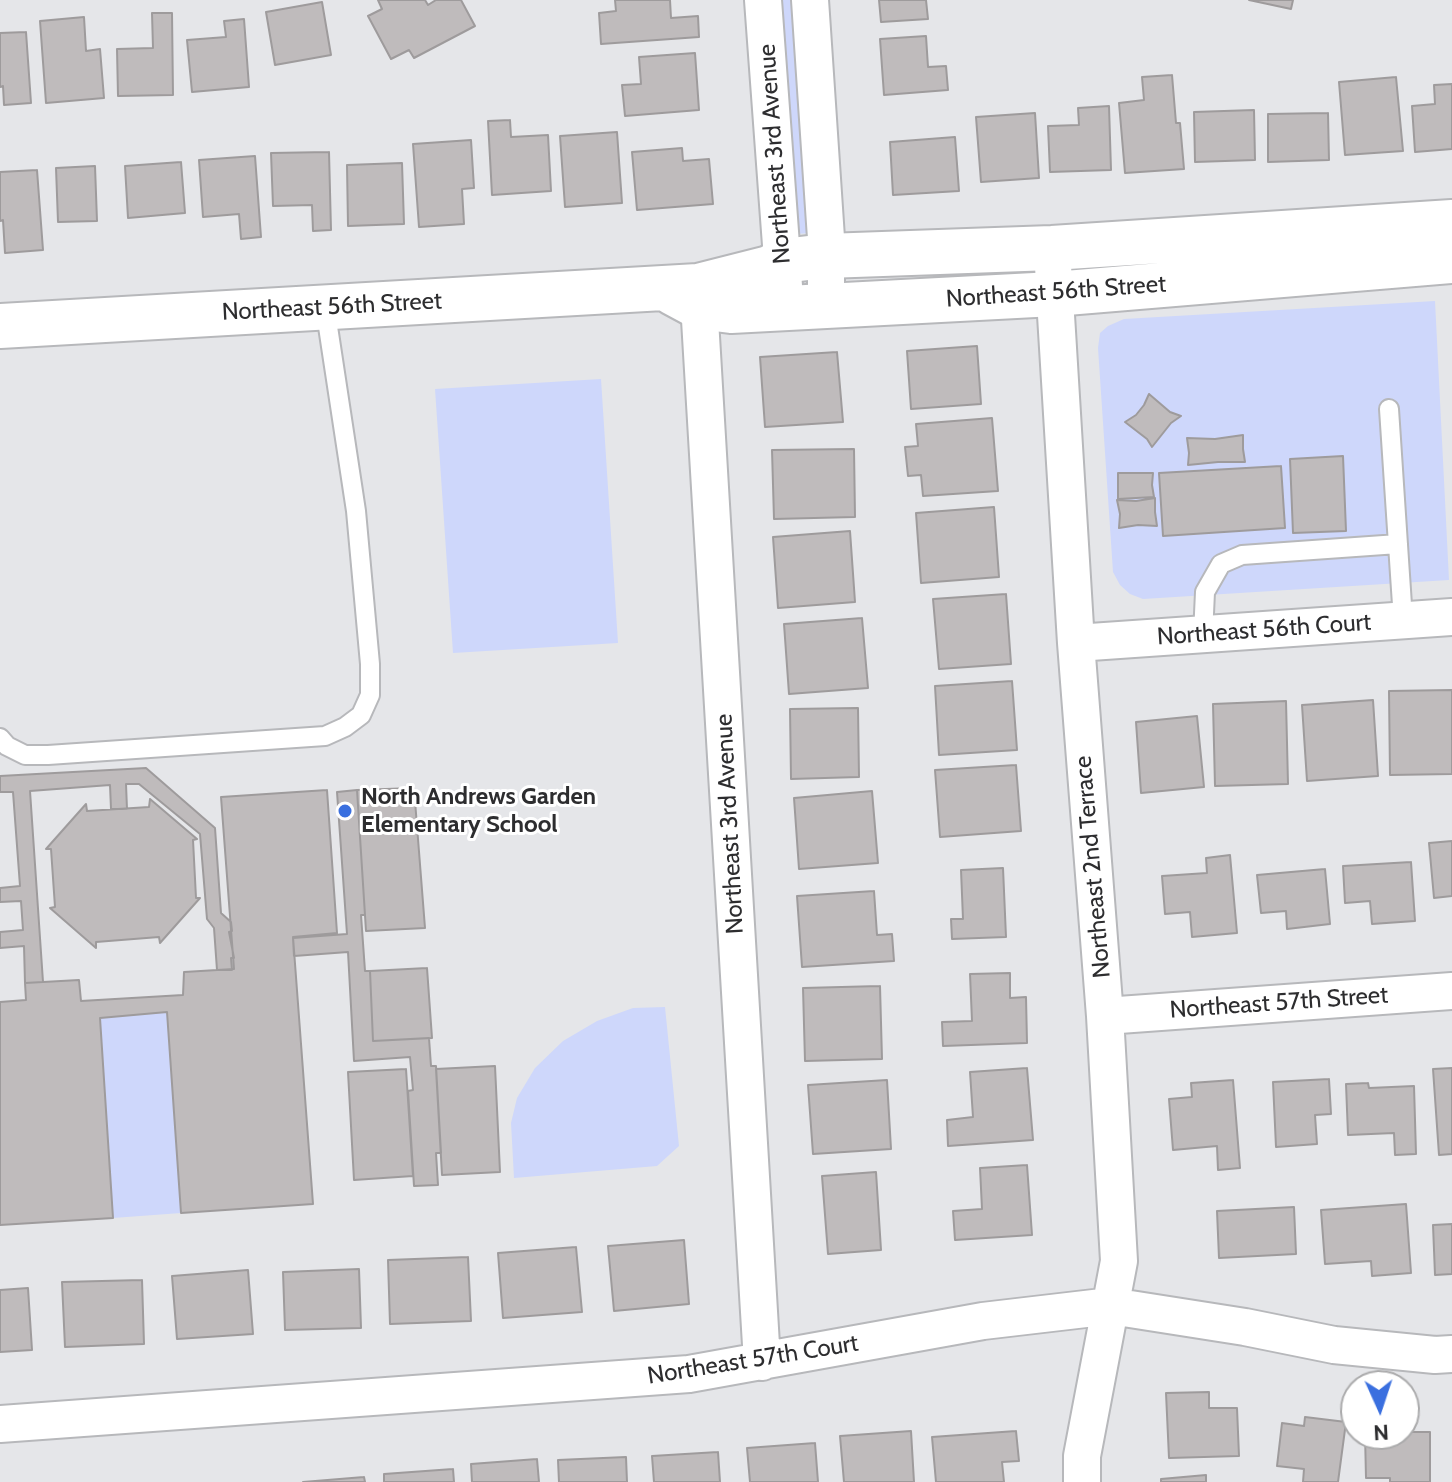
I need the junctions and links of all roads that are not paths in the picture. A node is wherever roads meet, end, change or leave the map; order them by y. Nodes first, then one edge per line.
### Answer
1 (763, 0) edge
2 (810, 0) edge
3 (1452, 222) edge
4 (1052, 248) junction
5 (826, 256) junction
6 (782, 261) junction
7 (1452, 261) edge
8 (687, 294) junction
9 (1054, 294) junction
10 (806, 306) junction
11 (325, 307) junction
12 (0, 326) edge
13 (1389, 409) dead end
14 (1398, 544) junction
15 (1452, 617) edge
16 (1403, 620) junction
17 (1203, 635) junction
18 (1076, 643) junction
19 (0, 738) edge
20 (1452, 991) edge
21 (1105, 1016) junction
22 (1111, 1306) junction
23 (1452, 1354) edge
24 (762, 1362) junction
25 (0, 1424) edge
26 (1082, 1482) edge

1 - 6 street, Northeast 3rd Avenue
2 - 5 street, Northeast 3rd Avenue
3 - 4 street, Northeast 56th Street
4 - 5 street, Northeast 56th Street
4 - 9 street, Northeast 2nd Terrace
5 - 6 street, Northeast 56th Street
5 - 10 street, Northeast 3rd Avenue
6 - 8 street, Northeast 56th Street
6 - 10 street, Northeast 3rd Avenue
7 - 9 street, Northeast 56th Street
8 - 10 street, Northeast 56th Street
8 - 11 street, Northeast 56th Street
8 - 24 street, Northeast 3rd Avenue
9 - 10 street, Northeast 56th Street
9 - 18 street, Northeast 2nd Terrace
11 - 12 street, Northeast 56th Street
11 - 19 lane
13 - 14 lane
14 - 16 lane
14 - 17 lane
15 - 16 street, Northeast 56th Court
16 - 17 street, Northeast 56th Court
17 - 18 street, Northeast 56th Court
18 - 21 street, Northeast 2nd Terrace
20 - 21 street, Northeast 57th Street
21 - 22 street, Northeast 2nd Terrace
22 - 23 street, Northeast 57th Court
22 - 24 street, Northeast 57th Court
22 - 26 street, Northeast 2nd Terrace
24 - 25 street, Northeast 57th Court

